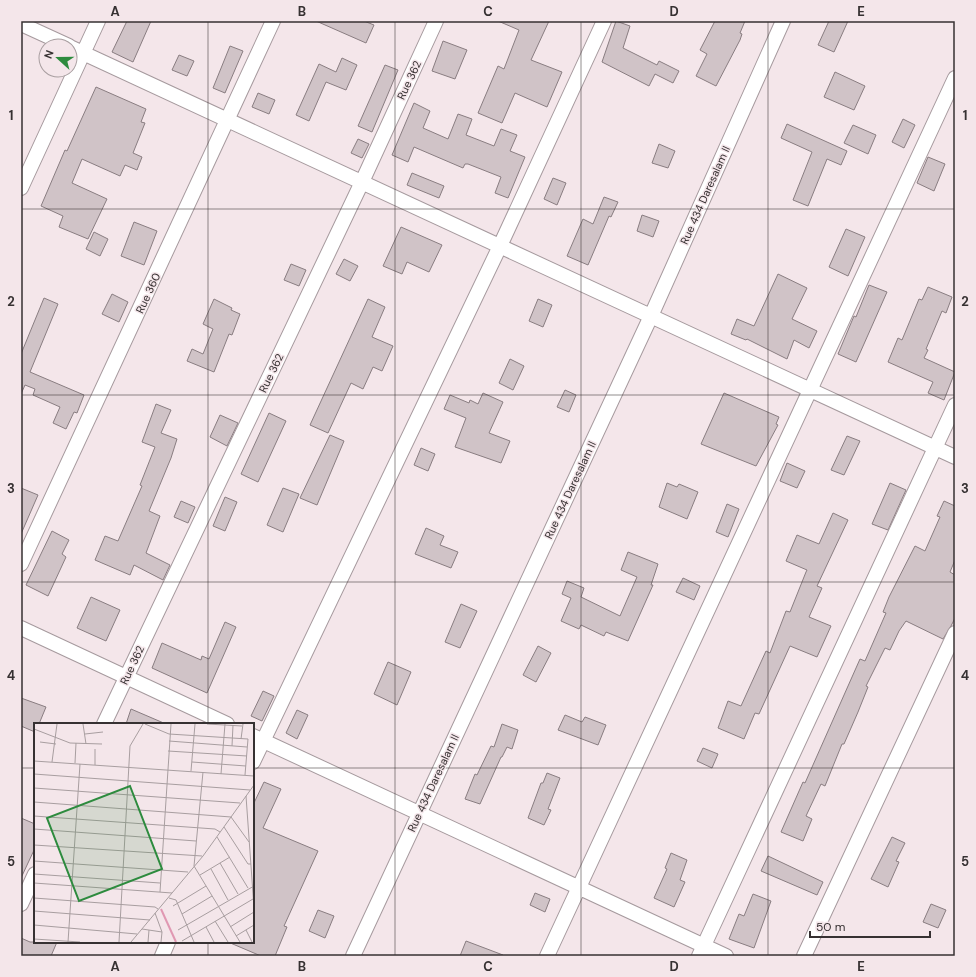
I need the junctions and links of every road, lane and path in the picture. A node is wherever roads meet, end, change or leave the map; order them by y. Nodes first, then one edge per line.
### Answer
1 (98, 21) edge
2 (273, 21) edge
3 (436, 21) edge
4 (604, 21) edge
5 (784, 21) edge
6 (21, 24) edge
7 (52, 38) edge
8 (78, 50) edge
9 (83, 53) junction
10 (955, 78) edge
11 (228, 120) junction
12 (362, 182) junction
13 (21, 188) edge
14 (500, 246) junction
15 (651, 316) junction
16 (810, 390) junction
17 (955, 405) edge
18 (934, 448) junction
19 (955, 457) edge
20 (21, 564) edge
21 (21, 628) edge
22 (955, 633) edge
23 (126, 677) junction
24 (104, 723) edge
25 (225, 723) edge
26 (258, 738) edge
27 (254, 757) edge
28 (419, 813) junction
29 (34, 876) edge
30 (579, 887) junction
31 (21, 904) edge
32 (168, 943) edge
33 (701, 951) edge
34 (162, 956) edge
35 (353, 956) edge
36 (547, 956) edge
37 (726, 956) edge
38 (804, 956) edge

1 - 9 street
2 - 11 street, Rue 360
3 - 12 street, Rue 362
4 - 14 street
5 - 15 street, Rue 434 Daresalam II
6 - 7 street
8 - 9 street
9 - 11 street
9 - 13 street
10 - 16 street
11 - 12 street
11 - 20 street, Rue 360
12 - 14 street
12 - 23 street, Rue 362
14 - 15 street
14 - 26 street
15 - 16 street
15 - 28 street, Rue 434 Daresalam II
16 - 18 street
16 - 30 street
17 - 18 street
18 - 19 street
18 - 33 street
21 - 23 street
22 - 38 street
23 - 24 street, Rue 362
23 - 25 street
26 - 27 street
26 - 28 street
28 - 30 street
28 - 35 street, Rue 434 Daresalam II
29 - 31 street
30 - 33 street
30 - 36 street
32 - 34 street
33 - 37 street

